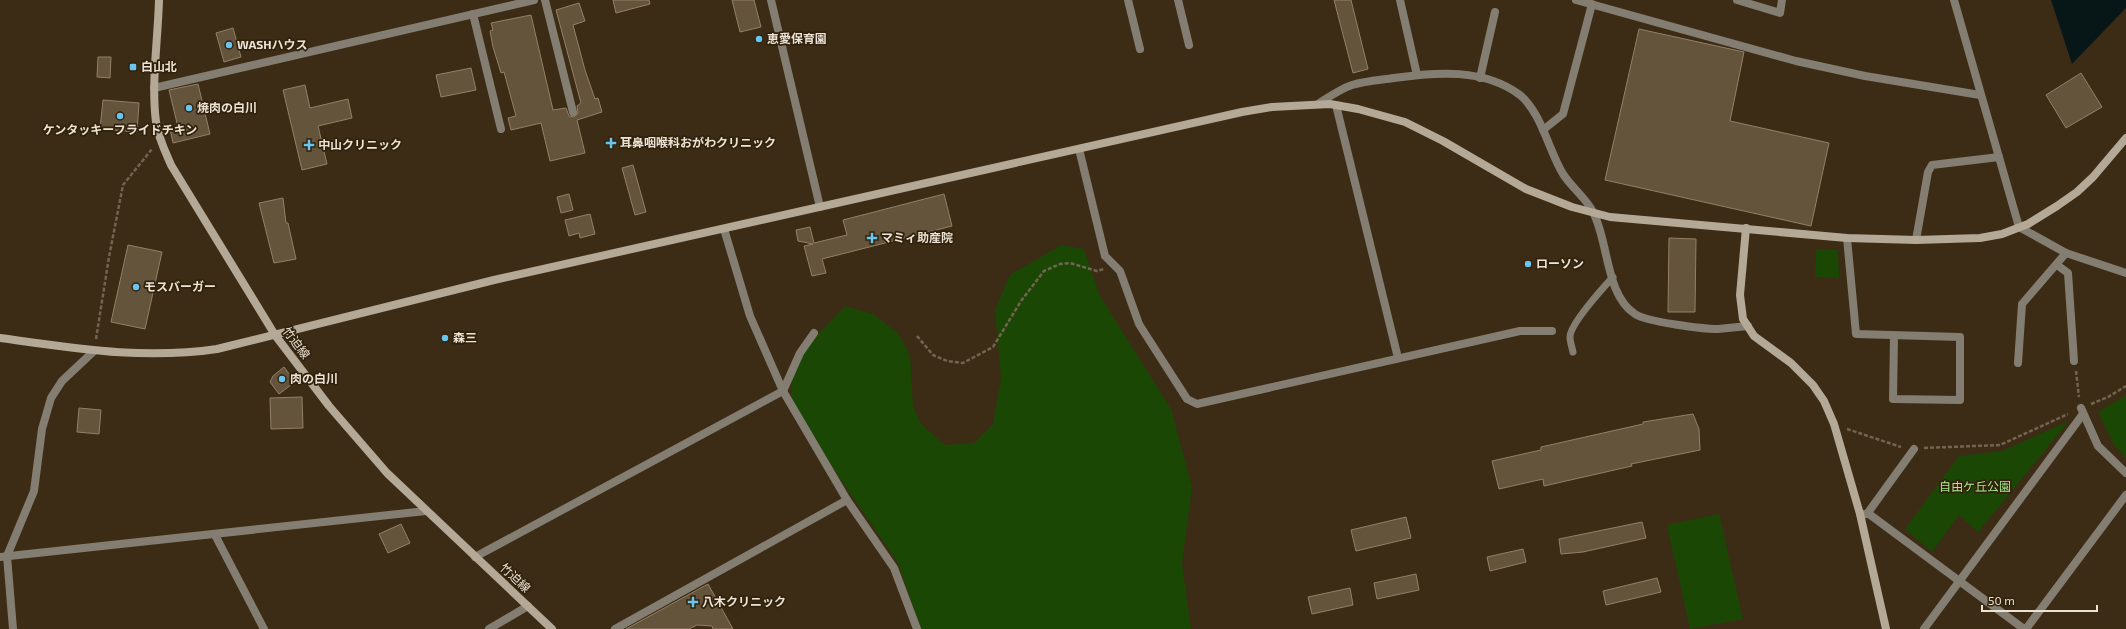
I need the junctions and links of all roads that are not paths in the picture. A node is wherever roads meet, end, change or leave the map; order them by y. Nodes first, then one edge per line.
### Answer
1 (160, 0) edge
2 (534, 0) edge
3 (545, 0) edge
4 (771, 0) edge
5 (1128, 0) edge
6 (1178, 0) edge
7 (1400, 0) edge
8 (1576, 0) edge
9 (1737, 0) edge
10 (1782, 0) edge
11 (1954, 0) edge
12 (1592, 4) junction
13 (1495, 12) dead end
14 (473, 14) junction
15 (1189, 45) dead end
16 (1140, 49) dead end
17 (1417, 75) junction
18 (1480, 78) junction
19 (154, 88) junction
20 (1980, 95) junction
21 (1318, 104) junction
22 (1336, 105) junction
23 (573, 112) dead end
24 (501, 129) dead end
25 (1543, 130) junction
26 (2126, 138) edge
27 (1079, 149) junction
28 (1999, 157) junction
29 (820, 207) junction
30 (1593, 212) junction
31 (2019, 227) junction
32 (1746, 228) junction
33 (724, 229) junction
34 (1847, 238) junction
35 (1916, 240) junction
36 (2066, 253) junction
37 (2057, 265) junction
38 (2126, 273) edge
39 (1613, 277) junction
40 (1748, 326) junction
41 (1552, 331) dead end
42 (814, 333) dead end
43 (274, 335) junction
44 (1894, 336) junction
45 (0, 338) edge
46 (94, 351) junction
47 (1573, 352) dead end
48 (1398, 358) junction
49 (2074, 360) road end
50 (2018, 363) dead end
51 (783, 391) junction
52 (1914, 449) road end
53 (2126, 473) edge
54 (2126, 495) edge
55 (846, 500) junction
56 (426, 511) junction
57 (1864, 514) junction
58 (215, 535) junction
59 (4, 557) edge
60 (475, 557) junction
61 (1959, 581) junction
62 (528, 606) junction
63 (13, 629) edge
64 (264, 629) edge
65 (489, 629) edge
66 (552, 629) edge
67 (615, 629) edge
68 (917, 629) edge
69 (1886, 629) edge
70 (1924, 629) edge
71 (2025, 629) edge

1 - 19 street, 竹迫線
2 - 14 street
3 - 23 street
4 - 29 street
5 - 16 street
6 - 15 street
7 - 17 street
8 - 12 street
9 - 10 street
11 - 20 street
12 - 20 street
12 - 25 street
13 - 18 street
14 - 19 street
14 - 24 street
17 - 18 street
17 - 21 street
18 - 25 street
19 - 43 street, 竹迫線
20 - 28 street
21 - 22 street
21 - 27 street
22 - 30 street
22 - 48 street
25 - 30 street
26 - 31 street
27 - 29 street
27 - 48 street
28 - 31 street
28 - 35 street
29 - 33 street
30 - 32 street
30 - 39 street
31 - 35 street
31 - 36 street
32 - 34 street
32 - 40 street
33 - 43 street
33 - 51 street
34 - 35 street
34 - 44 street
36 - 37 street
36 - 38 street
37 - 49 street
37 - 50 street
39 - 40 street
39 - 47 lane
40 - 57 street
41 - 48 street
42 - 51 street
43 - 46 street
43 - 56 street, 竹迫線
44 - 44 street
45 - 46 street
46 - 59 street
51 - 55 street
51 - 60 street
52 - 57 street
53 - 61 street
54 - 71 street
55 - 67 street
55 - 68 street
56 - 58 street
56 - 60 street, 竹迫線
57 - 61 street
57 - 69 street
58 - 59 street
58 - 64 street
59 - 63 street
60 - 62 street, 竹迫線
61 - 70 street
61 - 71 street
62 - 65 street
62 - 66 street, 竹迫線

